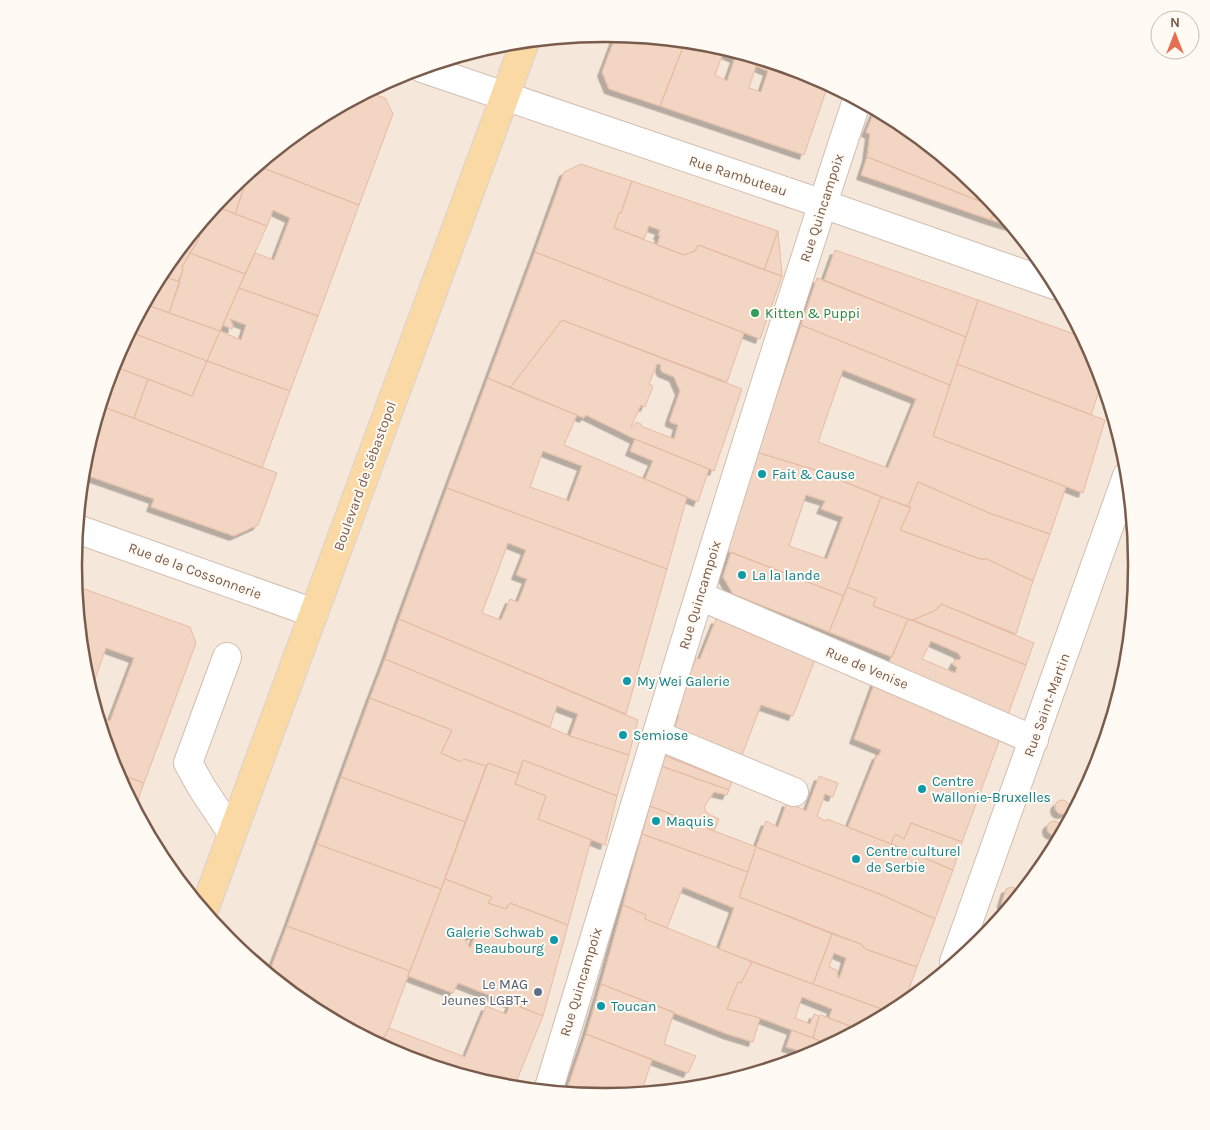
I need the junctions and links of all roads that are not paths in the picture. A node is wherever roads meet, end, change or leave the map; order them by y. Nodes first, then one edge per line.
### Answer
1 (523, 49) edge
2 (433, 72) edge
3 (505, 96) junction
4 (855, 107) edge
5 (823, 204) junction
6 (1042, 281) edge
7 (1122, 492) edge
8 (84, 531) edge
9 (700, 596) junction
10 (314, 613) junction
11 (227, 657) dead end
12 (657, 735) junction
13 (1034, 740) junction
14 (794, 792) dead end
15 (232, 833) junction
16 (206, 903) edge
17 (959, 949) edge
18 (550, 1084) edge

1 - 3 main road, Boulevard de Sébastopol
2 - 3 street, Rue Rambuteau
3 - 5 street, Rue Rambuteau
3 - 10 main road, Boulevard de Sébastopol
4 - 5 street, Rue Quincampoix
5 - 6 street, Rue Rambuteau
5 - 9 street, Rue Quincampoix
7 - 13 street, Rue Saint-Martin
8 - 10 street, Rue de la Cossonnerie
9 - 12 street, Rue Quincampoix
9 - 13 street, Rue de Venise
10 - 15 main road, Boulevard de Sébastopol
11 - 15 street
12 - 14 street
12 - 18 street, Rue Quincampoix
13 - 17 street, Rue Saint-Martin
15 - 16 main road, Boulevard de Sébastopol

